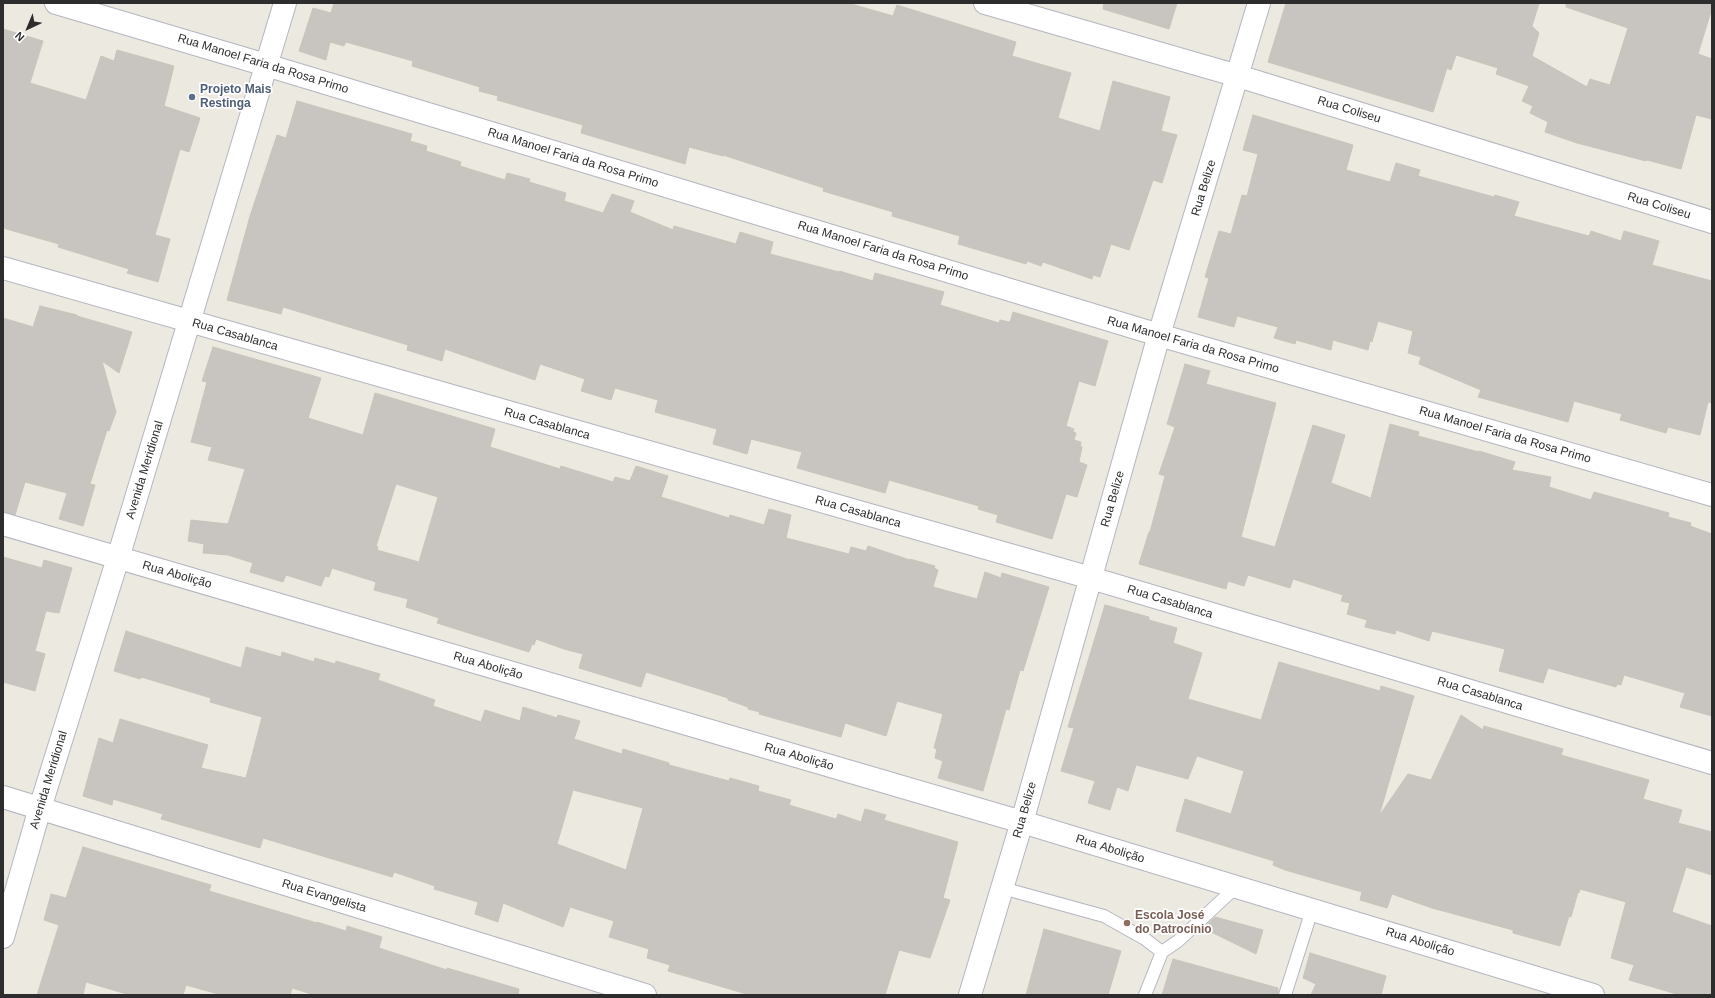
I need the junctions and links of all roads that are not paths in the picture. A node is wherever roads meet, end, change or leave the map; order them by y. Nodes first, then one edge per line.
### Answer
1 (56, 3) edge
2 (285, 3) edge
3 (985, 3) edge
4 (1259, 3) edge
5 (266, 65) junction
6 (1238, 76) junction
7 (1712, 222) edge
8 (3, 268) edge
9 (189, 322) junction
10 (1159, 335) junction
11 (1712, 495) edge
12 (3, 524) edge
13 (118, 558) junction
14 (1091, 578) junction
15 (1712, 763) edge
16 (3, 796) edge
17 (40, 808) junction
18 (1022, 822) junction
19 (1236, 887) junction
20 (1002, 888) junction
21 (1312, 910) junction
22 (3, 937) edge
23 (1162, 952) junction
24 (645, 995) edge
25 (970, 995) edge
26 (1145, 995) edge
27 (1285, 995) edge
28 (1593, 995) edge

1 - 5 street, Rua Manoel Faria da Rosa Primo
2 - 5 street, Avenida Meridional
3 - 6 street, Rua Coliseu
4 - 6 street, Rua Belize
5 - 9 street, Avenida Meridional
5 - 10 street, Rua Manoel Faria da Rosa Primo
6 - 7 street, Rua Coliseu
6 - 10 street, Rua Belize
8 - 9 street, Rua Casablanca
9 - 13 street, Avenida Meridional
9 - 14 street, Rua Casablanca
10 - 11 street, Rua Manoel Faria da Rosa Primo
10 - 14 street, Rua Belize
12 - 13 street, Rua Abolição
13 - 17 street, Avenida Meridional
13 - 18 street, Rua Abolição
14 - 15 street, Rua Casablanca
14 - 18 street, Rua Belize
16 - 17 street, Rua Evangelista
17 - 22 street, Avenida Meridional
17 - 24 street, Rua Evangelista
18 - 19 street, Rua Abolição
18 - 20 street, Rua Belize
19 - 21 street, Rua Abolição
19 - 23 lane
20 - 23 lane
20 - 25 street, Rua Belize
21 - 27 lane
21 - 28 street, Rua Abolição
23 - 26 lane

